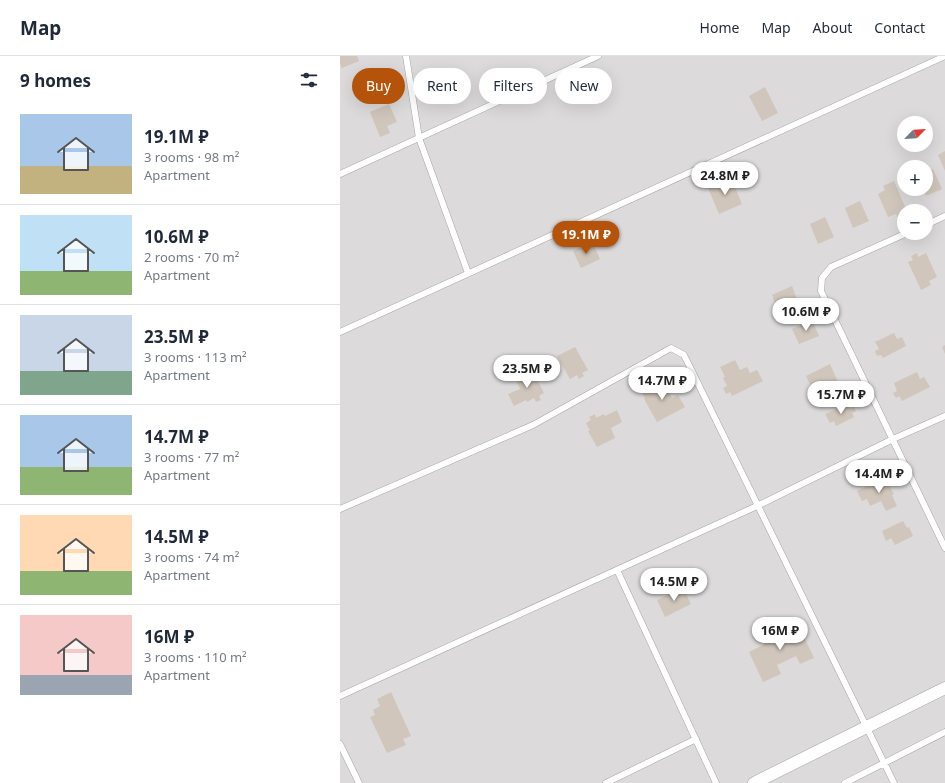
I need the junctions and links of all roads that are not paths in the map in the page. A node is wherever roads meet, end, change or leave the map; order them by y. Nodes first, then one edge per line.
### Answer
1 (406, 56) edge
2 (598, 56) edge
3 (945, 56) edge
4 (419, 138) junction
5 (340, 174) edge
6 (945, 216) edge
7 (933, 222) edge
8 (897, 237) edge
9 (468, 273) junction
10 (340, 332) edge
11 (945, 416) edge
12 (893, 439) junction
13 (757, 506) junction
14 (340, 509) edge
15 (945, 548) edge
16 (617, 570) junction
17 (945, 688) edge
18 (340, 696) edge
19 (866, 727) junction
20 (945, 732) edge
21 (696, 739) junction
22 (340, 744) edge
23 (884, 763) junction
24 (359, 783) edge
25 (606, 783) edge
26 (716, 783) edge
27 (754, 783) edge
28 (845, 783) edge
29 (894, 783) edge

1 - 4 lane
2 - 4 lane
3 - 9 lane
4 - 5 lane
4 - 9 lane
6 - 7 lane
8 - 12 lane
9 - 10 lane
11 - 12 lane
12 - 13 lane
12 - 15 lane
13 - 14 lane
13 - 16 lane
13 - 19 lane
16 - 18 lane
16 - 21 lane
17 - 19 street
19 - 23 lane
19 - 27 street
20 - 23 lane
21 - 25 lane
21 - 26 lane
22 - 24 lane
23 - 28 lane
23 - 29 lane

